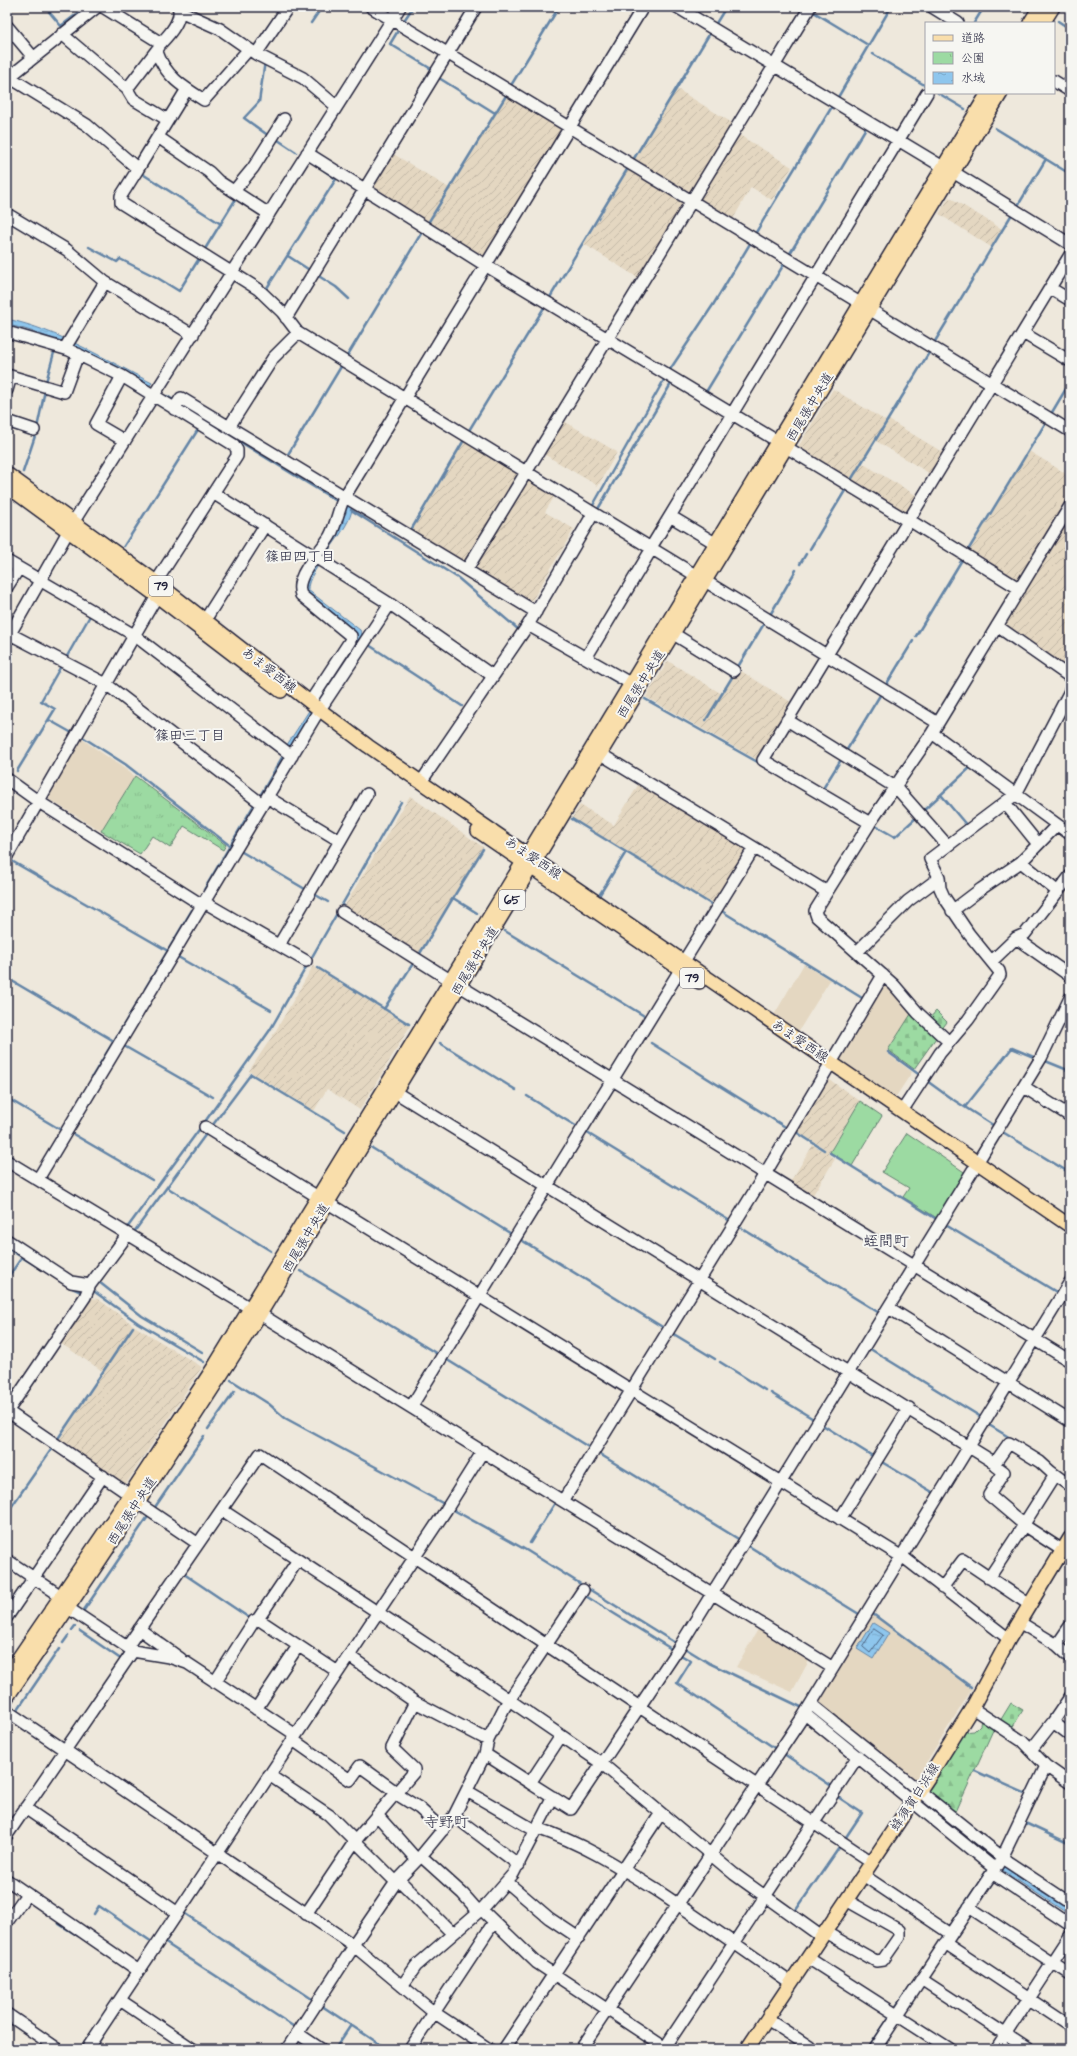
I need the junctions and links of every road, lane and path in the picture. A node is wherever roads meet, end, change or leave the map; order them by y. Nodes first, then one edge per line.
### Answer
1 (97, 7) edge
2 (103, 7) edge
3 (371, 7) edge
4 (400, 7) edge
5 (476, 7) edge
6 (643, 7) edge
7 (677, 7) edge
8 (810, 7) edge
9 (932, 7) edge
10 (1040, 7) edge
11 (1053, 7) edge
12 (284, 8) edge
13 (179, 9) edge
14 (392, 20) junction
15 (956, 22) edge
16 (1031, 22) edge
17 (1044, 22) edge
18 (7, 26) edge
19 (62, 34) junction
20 (159, 47) junction
21 (253, 51) junction
22 (448, 54) junction
23 (33, 57) junction
24 (775, 66) junction
25 (8, 78) edge
26 (1055, 82) edge
27 (127, 89) junction
28 (187, 89) junction
29 (1070, 91) edge
30 (926, 94) edge
31 (987, 94) edge
32 (999, 94) edge
33 (336, 106) junction
34 (284, 119) dead end
35 (168, 120) junction
36 (569, 127) junction
37 (158, 137) junction
38 (898, 140) junction
39 (307, 153) junction
40 (138, 169) junction
41 (948, 169) junction
42 (234, 191) junction
43 (365, 191) junction
44 (691, 200) junction
45 (7, 214) edge
46 (269, 214) junction
47 (1070, 244) edge
48 (1070, 255) edge
49 (485, 265) junction
50 (232, 272) junction
51 (816, 276) junction
52 (105, 282) junction
53 (1050, 288) junction
54 (1070, 300) edge
55 (865, 306) junction
56 (286, 318) junction
57 (7, 332) edge
58 (298, 333) junction
59 (1023, 333) junction
60 (193, 335) junction
61 (607, 339) junction
62 (67, 345) junction
63 (78, 354) junction
64 (1070, 361) edge
65 (9, 375) edge
66 (122, 376) junction
67 (992, 384) junction
68 (7, 390) edge
69 (154, 395) junction
70 (405, 398) junction
71 (177, 406) junction
72 (732, 414) junction
73 (7, 421) edge
74 (229, 427) junction
75 (34, 430) dead end
76 (1070, 431) edge
77 (125, 441) junction
78 (782, 444) junction
79 (526, 472) junction
80 (7, 474) edge
81 (7, 486) edge
82 (213, 493) junction
83 (343, 501) junction
84 (1070, 506) edge
85 (593, 514) junction
86 (670, 516) junction
87 (909, 520) junction
88 (1066, 520) edge
89 (265, 525) junction
90 (72, 526) junction
91 (715, 544) junction
92 (651, 549) junction
93 (319, 559) junction
94 (7, 561) edge
95 (19, 568) junction
96 (467, 569) junction
97 (700, 578) junction
98 (40, 581) junction
99 (156, 582) junction
100 (7, 587) edge
101 (1020, 589) junction
102 (157, 596) junction
103 (390, 604) junction
104 (536, 612) junction
105 (205, 620) junction
106 (528, 625) junction
107 (997, 626) junction
108 (672, 633) junction
109 (134, 635) junction
110 (8, 636) edge
111 (827, 654) junction
112 (586, 658) junction
113 (734, 670) dead end
114 (493, 676) junction
115 (1070, 677) edge
116 (630, 683) junction
117 (106, 684) junction
118 (1070, 691) edge
119 (312, 708) junction
120 (786, 720) junction
121 (938, 723) junction
122 (932, 733) junction
123 (599, 753) junction
124 (292, 756) junction
125 (7, 779) edge
126 (421, 782) junction
127 (895, 786) junction
128 (367, 794) dead end
129 (1016, 794) junction
130 (265, 801) junction
131 (39, 802) junction
132 (1005, 803) junction
133 (870, 823) junction
134 (1057, 825) junction
135 (1070, 834) edge
136 (340, 841) junction
137 (1038, 844) junction
138 (947, 845) junction
139 (754, 848) junction
140 (7, 856) edge
141 (529, 860) junction
142 (1021, 862) junction
143 (1070, 876) edge
144 (939, 878) junction
145 (827, 892) junction
146 (1058, 892) junction
147 (203, 903) junction
148 (952, 911) junction
149 (342, 912) dead end
150 (1016, 938) junction
151 (279, 945) junction
152 (857, 952) junction
153 (306, 961) dead end
154 (992, 961) junction
155 (682, 965) junction
156 (883, 975) junction
157 (1070, 976) edge
158 (455, 983) junction
159 (1070, 998) edge
160 (949, 1042) junction
161 (829, 1066) junction
162 (612, 1079) junction
163 (1024, 1087) junction
164 (395, 1092) junction
165 (902, 1111) junction
166 (1070, 1116) edge
167 (205, 1127) dead end
168 (7, 1161) edge
169 (975, 1166) junction
170 (765, 1174) junction
171 (38, 1179) junction
172 (547, 1185) junction
173 (323, 1200) junction
174 (1070, 1226) edge
175 (128, 1234) junction
176 (1070, 1237) edge
177 (7, 1240) edge
178 (915, 1265) junction
179 (700, 1280) junction
180 (1070, 1282) edge
181 (90, 1285) junction
182 (479, 1296) junction
183 (889, 1308) junction
184 (255, 1311) junction
185 (1034, 1339) junction
186 (1070, 1361) edge
187 (849, 1372) junction
188 (1008, 1382) junction
189 (631, 1390) junction
190 (411, 1407) junction
191 (909, 1408) junction
192 (7, 1411) edge
193 (1070, 1421) edge
194 (969, 1446) junction
195 (483, 1451) junction
196 (995, 1463) junction
197 (1055, 1475) junction
198 (103, 1476) junction
199 (780, 1482) junction
200 (1070, 1486) edge
201 (134, 1499) junction
202 (564, 1501) junction
203 (222, 1510) junction
204 (840, 1519) junction
205 (1024, 1525) junction
206 (1070, 1538) edge
207 (197, 1543) junction
208 (1062, 1550) junction
209 (415, 1557) junction
210 (901, 1557) junction
211 (7, 1560) edge
212 (298, 1560) junction
213 (34, 1578) junction
214 (989, 1578) junction
215 (942, 1588) junction
216 (583, 1590) dead end
217 (712, 1593) junction
218 (62, 1602) junction
219 (1030, 1605) junction
220 (378, 1613) junction
221 (7, 1617) edge
222 (258, 1619) junction
223 (1019, 1622) junction
224 (1070, 1626) edge
225 (139, 1629) junction
226 (1010, 1639) junction
227 (547, 1645) junction
228 (1057, 1645) junction
229 (298, 1646) junction
230 (130, 1649) junction
231 (349, 1656) junction
232 (1070, 1657) edge
233 (187, 1663) junction
234 (833, 1668) junction
235 (338, 1672) junction
236 (7, 1675) edge
237 (215, 1682) junction
238 (7, 1696) edge
239 (1070, 1697) edge
240 (509, 1700) junction
241 (415, 1702) junction
242 (639, 1706) junction
243 (972, 1708) junction
244 (256, 1709) junction
245 (808, 1709) junction
246 (7, 1711) edge
247 (1054, 1722) junction
248 (1070, 1735) edge
249 (561, 1736) junction
250 (294, 1738) junction
251 (488, 1740) junction
252 (1031, 1750) junction
253 (65, 1751) junction
254 (485, 1754) junction
255 (858, 1756) junction
256 (601, 1764) junction
257 (1046, 1766) junction
258 (269, 1775) junction
259 (530, 1783) junction
260 (1070, 1783) edge
261 (758, 1785) junction
262 (466, 1792) junction
263 (396, 1793) junction
264 (916, 1796) junction
265 (553, 1797) junction
266 (25, 1808) junction
267 (661, 1813) junction
268 (377, 1815) junction
269 (454, 1816) junction
270 (814, 1822) junction
271 (536, 1829) junction
272 (443, 1830) junction
273 (7, 1835) edge
274 (356, 1841) junction
275 (712, 1854) junction
276 (218, 1855) junction
277 (419, 1858) junction
278 (872, 1862) junction
279 (519, 1865) junction
280 (997, 1866) junction
281 (624, 1870) junction
282 (863, 1875) junction
283 (7, 1880) edge
284 (397, 1880) junction
285 (507, 1882) junction
286 (27, 1894) junction
287 (764, 1897) junction
288 (846, 1900) junction
289 (1070, 1903) edge
290 (678, 1904) junction
291 (969, 1907) junction
292 (479, 1910) junction
293 (178, 1913) junction
294 (306, 1914) junction
295 (7, 1922) edge
296 (494, 1922) junction
297 (1070, 1925) edge
298 (453, 1934) junction
299 (823, 1935) junction
300 (1070, 1936) edge
301 (579, 1938) junction
302 (948, 1939) junction
303 (734, 1943) junction
304 (354, 1946) junction
305 (808, 1958) junction
306 (1053, 1963) junction
307 (139, 1971) junction
308 (1070, 1974) edge
309 (554, 1975) junction
310 (921, 1979) junction
311 (791, 1983) junction
312 (402, 1986) junction
313 (1029, 1999) junction
314 (120, 2000) junction
315 (607, 2010) junction
316 (434, 2013) junction
317 (7, 2014) edge
318 (897, 2014) junction
319 (767, 2020) junction
320 (1070, 2026) edge
321 (297, 2033) junction
322 (1006, 2034) junction
323 (58, 2049) edge
324 (87, 2049) edge
325 (193, 2049) edge
326 (286, 2049) edge
327 (321, 2049) edge
328 (410, 2049) edge
329 (489, 2049) edge
330 (504, 2049) edge
331 (581, 2049) edge
332 (665, 2049) edge
333 (747, 2049) edge
334 (813, 2049) edge
335 (874, 2049) edge
336 (950, 2049) edge
337 (996, 2049) edge
338 (1028, 2049) edge

1 - 19 street
2 - 20 street
3 - 14 street
4 - 14 street
5 - 22 street
6 - 36 street
7 - 24 street
8 - 24 street
9 - 15 street
10 - 16 main road
11 - 17 main road
12 - 21 street
13 - 20 street
13 - 21 street
14 - 22 street
14 - 33 street
18 - 23 street
19 - 23 street
19 - 27 street
20 - 27 street
20 - 28 street
21 - 28 street
21 - 33 street
22 - 36 street
22 - 43 street
23 - 25 street
24 - 38 street
24 - 44 street
25 - 40 street
26 - 29 street
27 - 35 street
28 - 35 street
30 - 38 street
31 - 41 main road, 西尾張中央道 / 65
32 - 41 main road, 西尾張中央道 / 65
33 - 39 street
34 - 42 street
35 - 37 street
36 - 44 street
36 - 49 street
37 - 40 street
37 - 42 street
38 - 41 street
38 - 51 street
39 - 43 street
39 - 46 street
40 - 50 street
41 - 47 street
41 - 55 main road, 西尾張中央道 / 65
42 - 46 street
43 - 49 street
43 - 56 street
44 - 51 street
44 - 61 street
45 - 52 street
46 - 50 street
48 - 53 street
49 - 61 street
49 - 70 street
50 - 56 street
50 - 60 street
51 - 55 street
51 - 72 street
52 - 60 street
52 - 62 street
53 - 54 street
53 - 59 street
55 - 67 street
55 - 78 main road, 西尾張中央道 / 65
56 - 58 street
57 - 62 street
58 - 70 street
58 - 74 street
59 - 64 street
59 - 67 street
60 - 69 street
61 - 72 street
61 - 79 street
62 - 63 street
63 - 65 street
63 - 66 street
65 - 68 street
66 - 69 street
66 - 77 street
67 - 76 street
67 - 87 street
69 - 71 street
69 - 77 street
70 - 79 street
70 - 83 street
71 - 74 street
71 - 82 street
72 - 78 street
72 - 86 street
73 - 75 street
74 - 83 street
77 - 90 street
78 - 87 street
78 - 91 main road, 西尾張中央道 / 65
78 - 97 main road, 西尾張中央道 / 65
79 - 85 street
79 - 96 street
80 - 90 main road, あま愛西線 / 79
81 - 90 main road, あま愛西線 / 79
82 - 89 street
82 - 99 street
83 - 93 street
83 - 96 street
84 - 88 street
85 - 92 street
85 - 104 street
86 - 91 street
86 - 92 street
87 - 101 street
87 - 111 street
88 - 101 street
89 - 93 street
89 - 105 street
90 - 98 street
90 - 99 main road, あま愛西線 / 79
90 - 102 main road, あま愛西線 / 79
91 - 97 main road, 西尾張中央道 / 65
92 - 97 street
92 - 112 street
93 - 103 street
93 - 119 street
94 - 95 street
95 - 98 street
95 - 100 street
96 - 104 street
97 - 108 main road, 西尾張中央道 / 65
97 - 111 street
97 - 116 main road, 西尾張中央道 / 65
98 - 109 street
98 - 110 street
99 - 105 main road, あま愛西線 / 79
101 - 107 street
102 - 109 street
102 - 119 main road, あま愛西線 / 79
103 - 114 street
103 - 119 street
104 - 106 street
105 - 119 main road, あま愛西線 / 79
106 - 112 street
106 - 114 street
107 - 115 street
107 - 121 street
108 - 113 street
108 - 123 main road, 西尾張中央道 / 65
109 - 117 street
109 - 124 street
110 - 117 street
111 - 120 street
111 - 121 street
112 - 116 street
114 - 126 street
116 - 141 main road, 西尾張中央道 / 65
117 - 130 street
117 - 131 street
118 - 129 street
119 - 124 street
119 - 126 main road, あま愛西線 / 79
119 - 141 main road, あま愛西線 / 79
120 - 127 street
120 - 133 street
121 - 122 street
122 - 127 street
122 - 129 street
123 - 139 street
123 - 141 main road, 西尾張中央道 / 65
124 - 130 street
125 - 131 street
126 - 141 main road, あま愛西線 / 79
127 - 133 street
127 - 138 street
128 - 136 street
129 - 132 street
129 - 134 street
130 - 136 street
130 - 147 street
131 - 140 street
131 - 147 street
132 - 137 street
132 - 138 street
133 - 145 street
134 - 135 street
134 - 137 street
136 - 151 street
137 - 142 street
138 - 144 street
139 - 145 street
139 - 155 street
141 - 155 main road, あま愛西線 / 79
141 - 158 main road, 西尾張中央道 / 65
142 - 146 street
142 - 148 street
143 - 146 street
144 - 148 street
144 - 152 street
145 - 152 street
146 - 150 street
147 - 151 street
147 - 171 street
148 - 154 street
149 - 158 street
150 - 154 street
150 - 157 street
151 - 153 street
152 - 156 street
154 - 160 street
155 - 161 main road, あま愛西線 / 79
155 - 162 street
156 - 160 street
156 - 161 street
158 - 162 street
158 - 164 main road, 西尾張中央道 / 65
158 - 173 main road, 西尾張中央道 / 65
159 - 163 street
160 - 165 street
161 - 165 main road, あま愛西線 / 79
161 - 169 main road, あま愛西線 / 79
161 - 170 street
162 - 170 street
162 - 172 street
163 - 166 street
163 - 169 street
164 - 172 street
164 - 173 main road, 西尾張中央道 / 65
165 - 169 main road, あま愛西線 / 79
167 - 173 street
168 - 171 street
169 - 174 main road, あま愛西線 / 79
169 - 176 main road, あま愛西線 / 79
169 - 178 street
170 - 178 street
170 - 179 street
171 - 175 street
172 - 179 street
172 - 182 street
173 - 182 street
173 - 184 main road, 西尾張中央道 / 65
175 - 181 street
175 - 184 street
177 - 181 street
178 - 183 street
178 - 185 street
179 - 187 street
179 - 189 street
180 - 185 street
181 - 192 street
182 - 189 street
182 - 190 street
183 - 187 street
183 - 188 street
184 - 190 street
184 - 201 main road, 西尾張中央道 / 65
185 - 186 street
185 - 188 street
187 - 191 street
187 - 199 street
188 - 193 street
188 - 194 street
189 - 199 street
189 - 202 street
190 - 195 street
191 - 194 street
191 - 204 street
192 - 198 street
194 - 196 street
194 - 210 street
195 - 202 street
195 - 209 street
196 - 197 street
196 - 205 street
197 - 200 street
197 - 205 street
198 - 201 street
198 - 213 street
199 - 204 street
199 - 217 street
201 - 207 street
201 - 218 main road, 西尾張中央道 / 65
202 - 217 street
203 - 207 street
203 - 209 street
203 - 212 street
204 - 210 street
205 - 208 street
205 - 214 street
206 - 208 main road, 蜂須賀白浜線
207 - 225 street
208 - 219 main road, 蜂須賀白浜線
209 - 220 street
209 - 227 street
210 - 215 street
210 - 234 street
211 - 213 street
212 - 220 street
212 - 222 street
213 - 218 street
213 - 221 street
214 - 215 street
214 - 219 street
215 - 226 street
216 - 227 street
217 - 234 street
217 - 242 street
218 - 230 street
218 - 236 main road, 西尾張中央道 / 65
218 - 238 main road, 西尾張中央道 / 65
219 - 223 main road, 蜂須賀白浜線
220 - 231 street
220 - 240 street
222 - 229 street
222 - 237 street
223 - 226 main road, 蜂須賀白浜線
223 - 228 street
224 - 228 street
225 - 230 street
225 - 233 street
226 - 243 main road, 蜂須賀白浜線
227 - 240 street
227 - 242 street
228 - 232 street
229 - 235 street
229 - 244 street
230 - 233 street
230 - 253 street
231 - 235 street
231 - 241 street
233 - 237 street
234 - 245 street
235 - 250 street
237 - 244 street
239 - 247 street
240 - 249 street
240 - 251 street
241 - 251 street
241 - 263 street
242 - 256 street
242 - 261 street
243 - 252 street
243 - 264 main road, 蜂須賀白浜線
244 - 250 street
245 - 255 street
245 - 261 street
245 - 264 street
246 - 253 street
247 - 248 street
247 - 252 street
249 - 256 street
249 - 259 street
250 - 258 street
250 - 263 street
251 - 254 street
252 - 257 street
253 - 266 street
253 - 276 street
254 - 259 street
254 - 262 street
255 - 264 street
255 - 270 street
256 - 265 street
256 - 267 street
257 - 260 street
257 - 280 street
258 - 274 street
258 - 276 street
259 - 265 street
261 - 270 street
261 - 275 street
262 - 269 street
262 - 271 street
263 - 268 street
263 - 272 street
264 - 278 main road, 蜂須賀白浜線
264 - 280 street
265 - 271 street
266 - 273 street
266 - 293 street
267 - 275 street
267 - 281 street
268 - 274 street
268 - 277 street
269 - 272 street
269 - 279 street
270 - 278 street
270 - 287 street
271 - 279 street
271 - 281 street
272 - 277 street
274 - 284 street
274 - 294 street
275 - 287 street
275 - 290 street
276 - 293 street
276 - 294 street
277 - 284 street
277 - 292 street
278 - 282 main road, 蜂須賀白浜線
279 - 285 street
280 - 289 street
280 - 291 street
280 - 297 street
281 - 290 street
281 - 301 street
282 - 288 main road, 蜂須賀白浜線
282 - 302 street
283 - 286 street
284 - 298 street
284 - 304 street
285 - 292 street
285 - 301 street
286 - 295 street
286 - 307 street
287 - 299 street
287 - 303 street
288 - 299 main road, 蜂須賀白浜線
288 - 299 street
290 - 303 street
290 - 315 street
291 - 302 street
291 - 306 street
292 - 296 street
292 - 298 street
293 - 307 street
294 - 304 street
296 - 309 street
296 - 316 street
298 - 312 street
299 - 305 main road, 蜂須賀白浜線
300 - 306 street
301 - 309 street
302 - 310 street
302 - 313 street
303 - 311 street
303 - 332 street
304 - 312 street
304 - 321 street
305 - 311 main road, 蜂須賀白浜線
305 - 318 street
306 - 308 street
306 - 313 street
307 - 314 street
309 - 315 street
309 - 330 street
310 - 318 street
310 - 322 street
311 - 319 main road, 蜂須賀白浜線
312 - 316 street
313 - 320 street
313 - 322 street
314 - 324 street
314 - 325 street
315 - 331 street
315 - 332 street
316 - 328 street
316 - 329 street
317 - 323 street
318 - 335 street
318 - 336 street
319 - 333 main road, 蜂須賀白浜線
319 - 334 street
321 - 326 street
321 - 327 street
322 - 337 street
322 - 338 street

